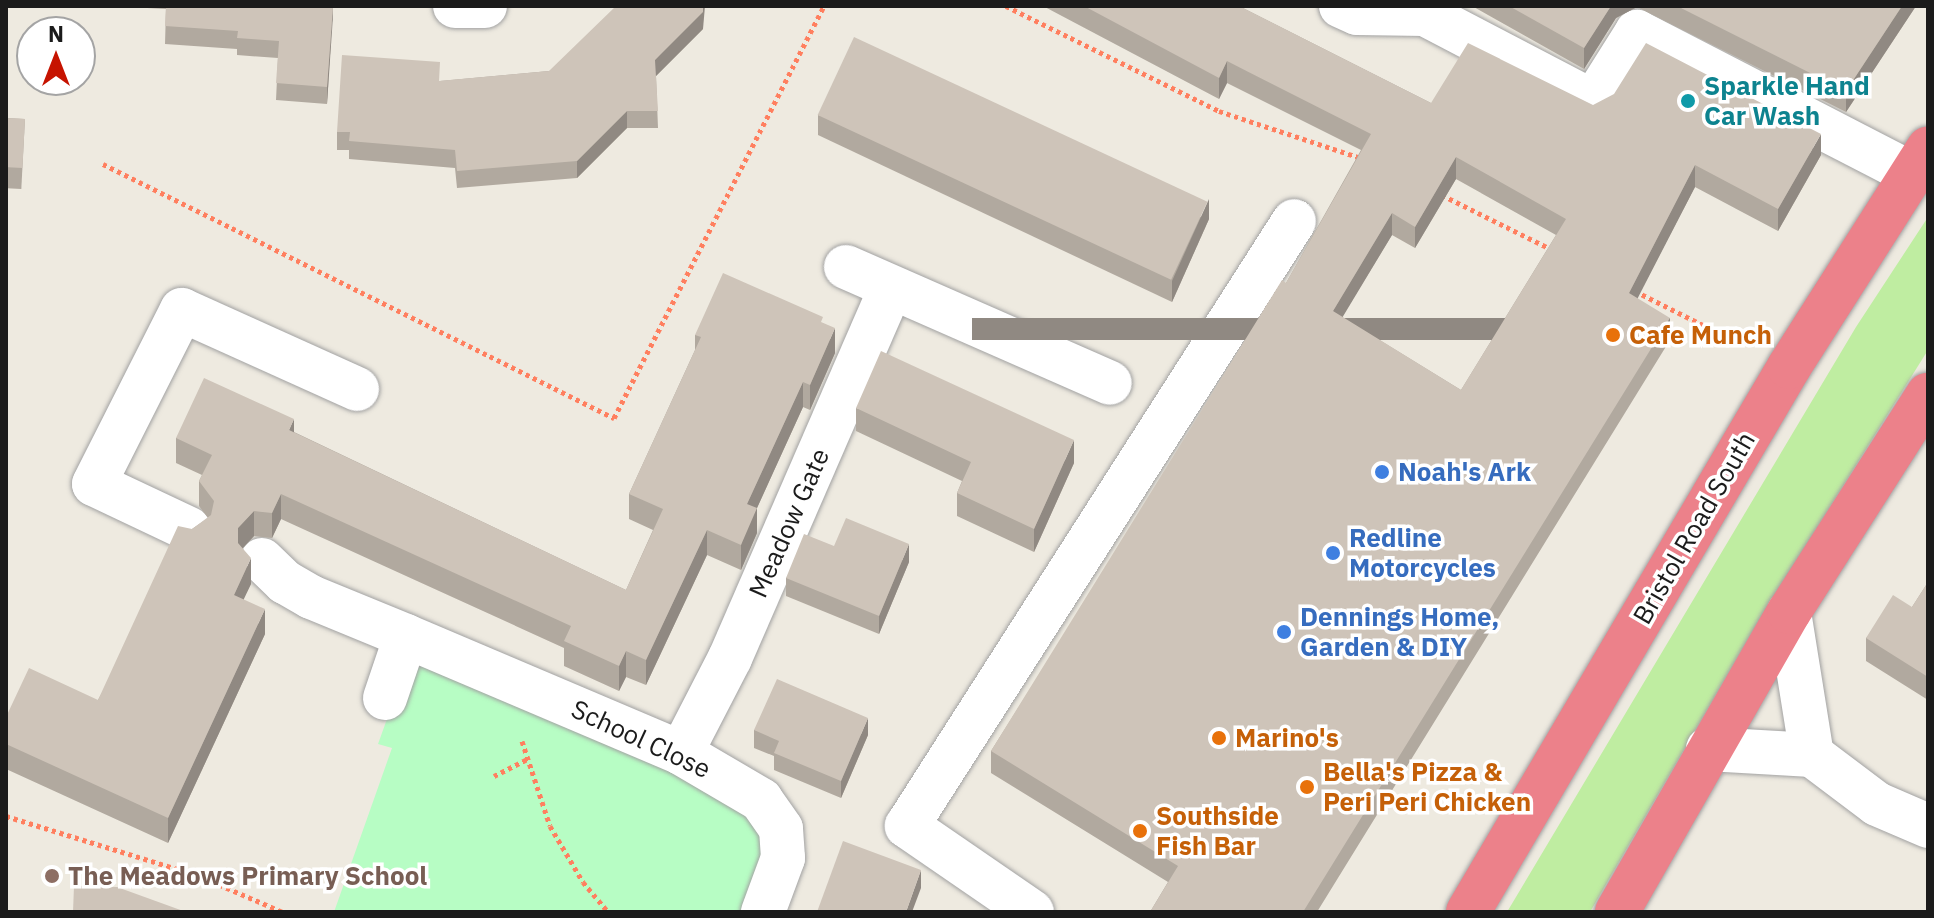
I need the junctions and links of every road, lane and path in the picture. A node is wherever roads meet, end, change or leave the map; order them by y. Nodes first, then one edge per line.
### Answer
1 (455, 6) edge
2 (485, 6) edge
3 (824, 6) edge
4 (1006, 6) edge
5 (1341, 6) edge
6 (1369, 161) edge
7 (1920, 162) edge
8 (103, 164) dead end
9 (1427, 187) edge
10 (1294, 221) dead end
11 (1568, 258) edge
12 (846, 267) dead end
13 (1625, 286) edge
14 (890, 290) junction
15 (1789, 367) junction
16 (1110, 383) dead end
17 (357, 389) dead end
18 (1928, 395) edge
19 (189, 529) edge
20 (262, 560) dead end
21 (1789, 612) junction
22 (406, 636) junction
23 (515, 683) junction
24 (385, 698) dead end
25 (1708, 749) junction
26 (681, 753) junction
27 (1812, 755) junction
28 (527, 759) junction
29 (494, 776) dead end
30 (6, 816) edge
31 (1928, 826) edge
32 (283, 912) edge
33 (608, 912) edge
34 (763, 912) edge
35 (1032, 912) edge
36 (1468, 912) edge
37 (1617, 912) edge

1 - 2 street
3 - 8 path
4 - 6 path
5 - 7 street
7 - 15 highway, Bristol Road South
9 - 11 path
10 - 35 street
12 - 14 street
13 - 15 path
14 - 16 street
14 - 26 street, Meadow Gate
15 - 36 highway, Bristol Road South
17 - 19 street
18 - 21 highway
20 - 22 street, School Close
21 - 25 highway
21 - 27 street
22 - 23 street, School Close
22 - 24 street
23 - 26 street, School Close
23 - 28 path
25 - 27 street
25 - 37 highway
26 - 34 street, School Close
27 - 31 street
28 - 29 path
28 - 33 path
30 - 32 path

